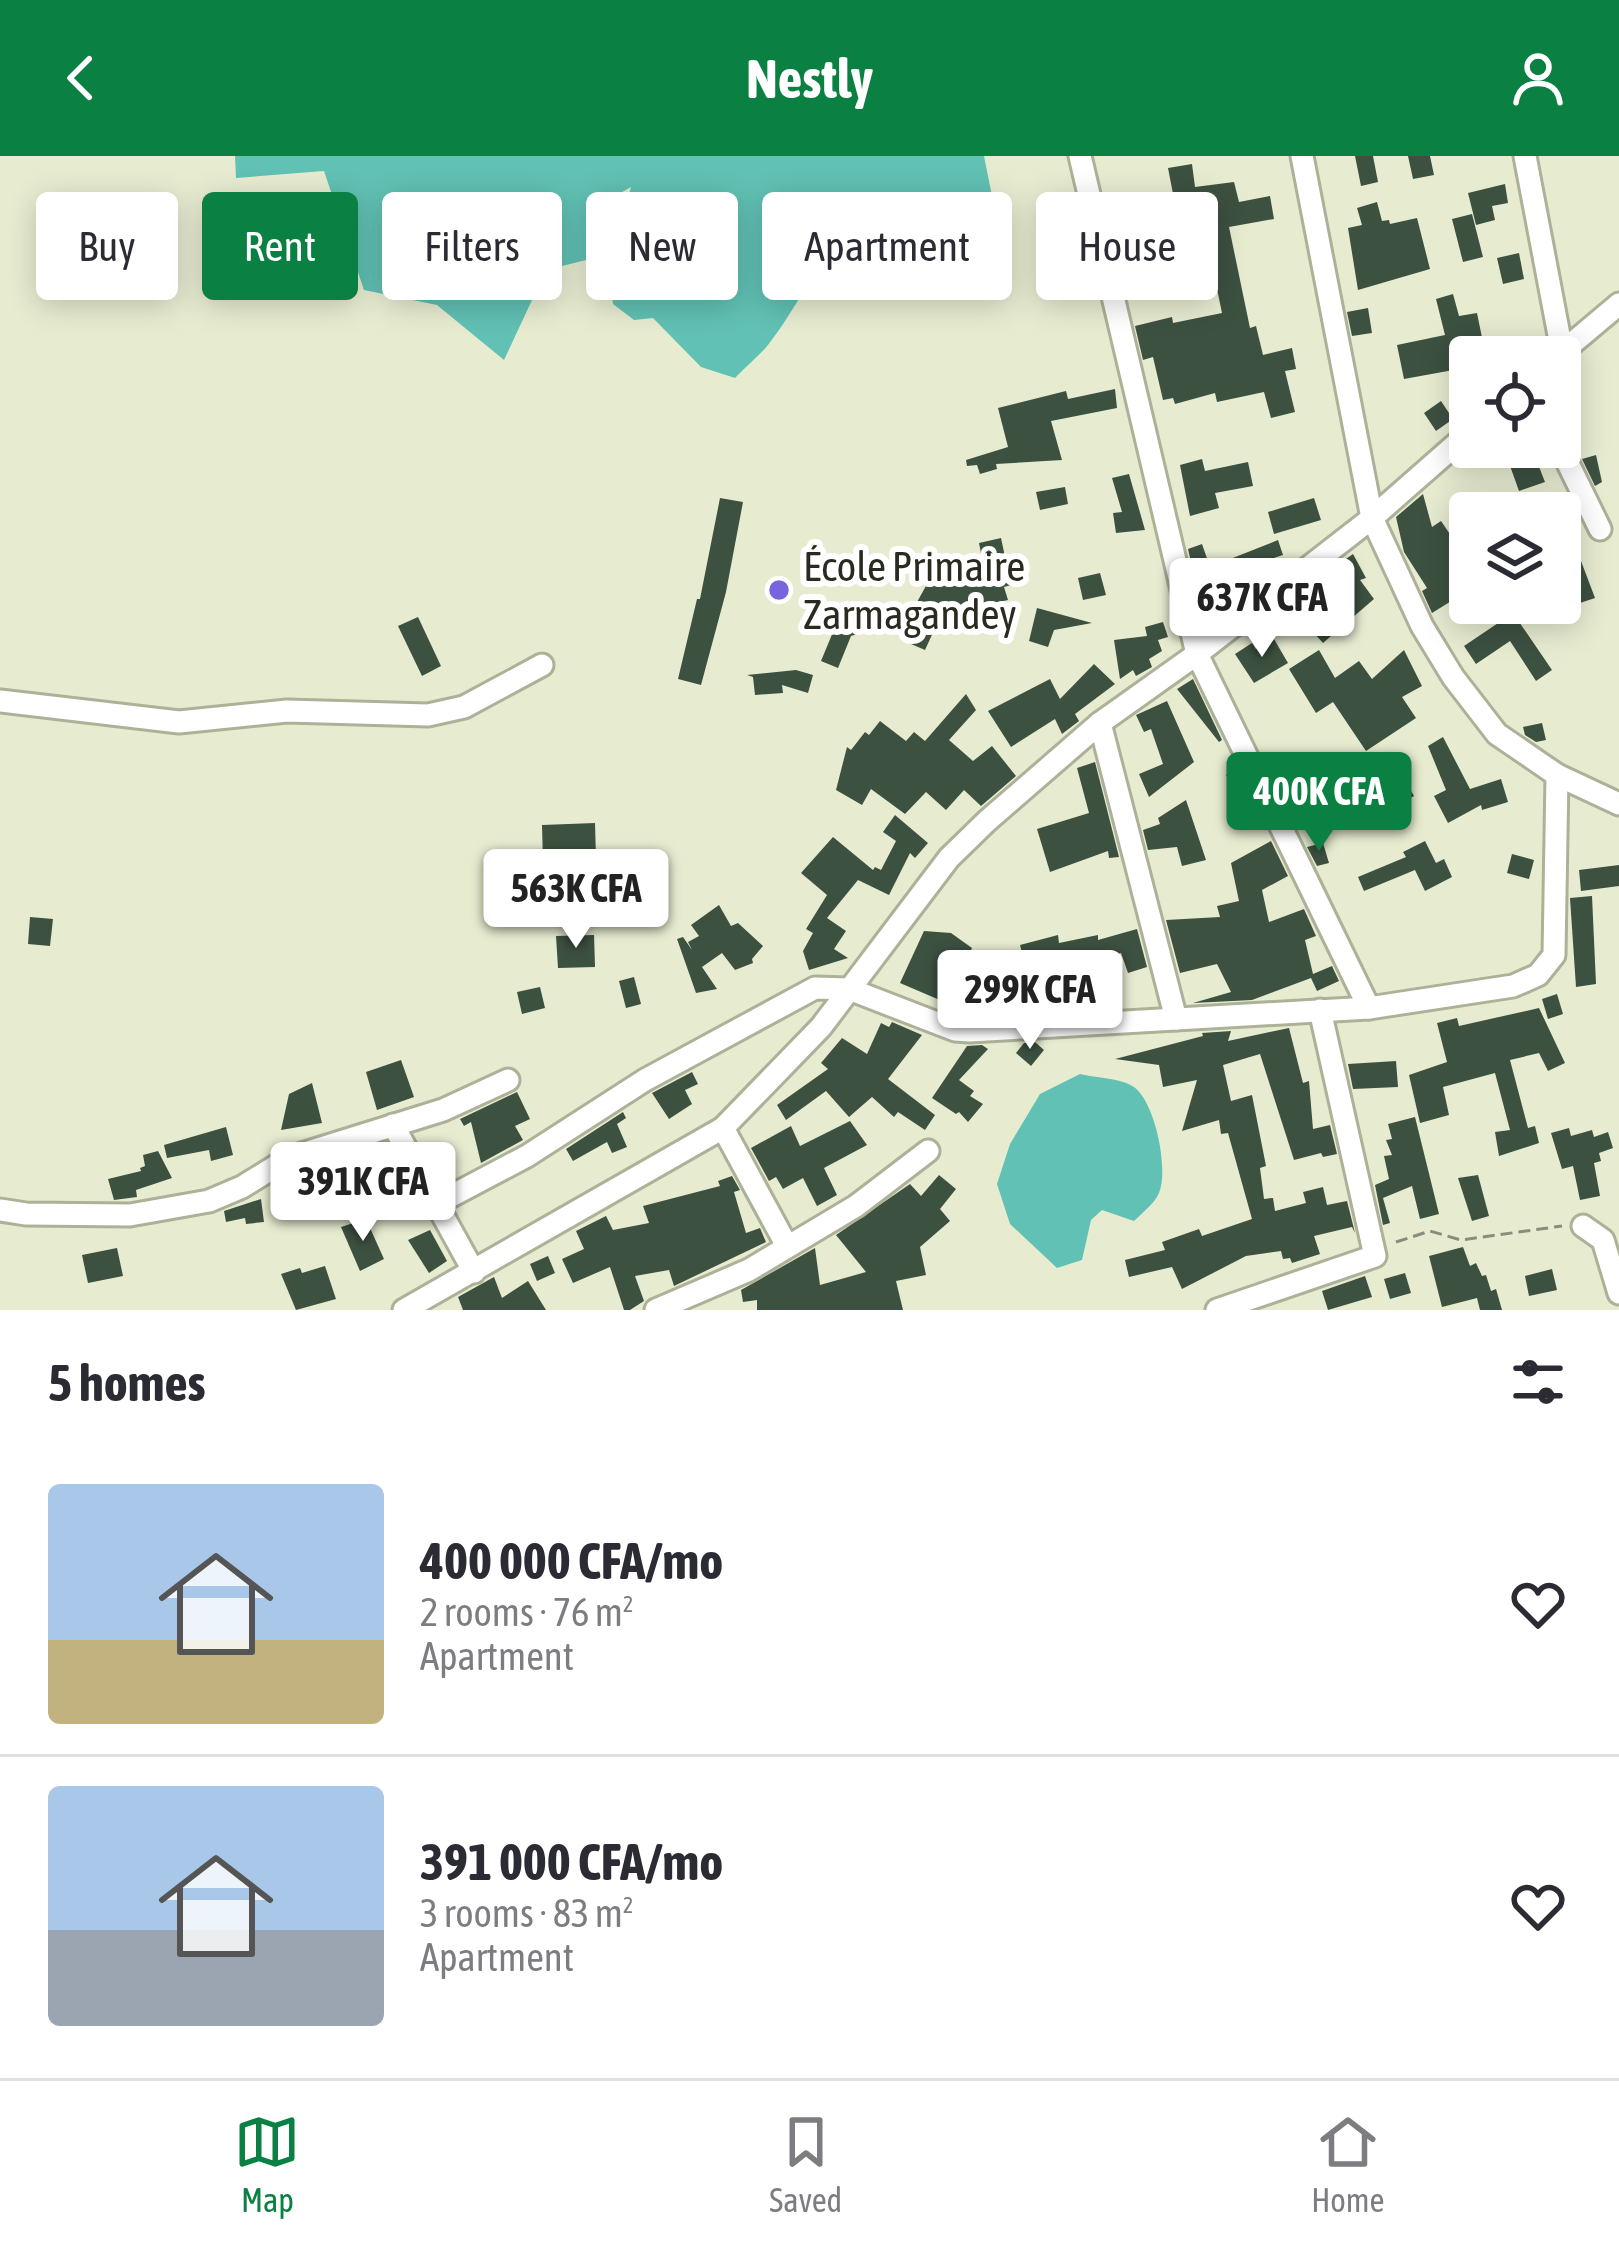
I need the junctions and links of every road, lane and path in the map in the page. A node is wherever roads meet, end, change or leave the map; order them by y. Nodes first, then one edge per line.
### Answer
1 (1080, 156) edge
2 (1302, 156) edge
3 (1525, 156) edge
4 (1619, 304) edge
5 (1556, 336) edge
6 (1581, 336) edge
7 (1449, 450) edge
8 (1570, 468) edge
9 (1372, 518) junction
10 (1600, 529) dead end
11 (1198, 654) junction
12 (542, 665) dead end
13 (0, 701) edge
14 (1100, 722) junction
15 (1557, 775) junction
16 (1619, 804) edge
17 (849, 989) junction
18 (1369, 1008) junction
19 (1320, 1010) junction
20 (1176, 1019) junction
21 (508, 1081) dead end
22 (394, 1125) junction
23 (723, 1128) junction
24 (928, 1151) dead end
25 (438, 1203) junction
26 (0, 1210) edge
27 (1583, 1226) joint
28 (788, 1246) junction
29 (1375, 1256) junction
30 (473, 1272) junction
31 (1619, 1293) edge
32 (404, 1310) edge
33 (656, 1310) edge
34 (1217, 1310) edge

1 - 11 street
2 - 9 street
3 - 5 street
4 - 6 street
7 - 9 street
8 - 10 street
9 - 11 street
9 - 15 street
11 - 14 street
11 - 18 street
12 - 13 street
14 - 17 street
14 - 20 street
15 - 16 street
15 - 18 street
17 - 20 street
17 - 23 street
17 - 25 street
18 - 19 street
19 - 20 street
19 - 29 street
21 - 22 street
22 - 25 street
22 - 26 street
23 - 28 street
23 - 30 street
24 - 28 street
25 - 30 street
27 - 29 path
27 - 31 street
28 - 33 street
29 - 34 street
30 - 32 street

